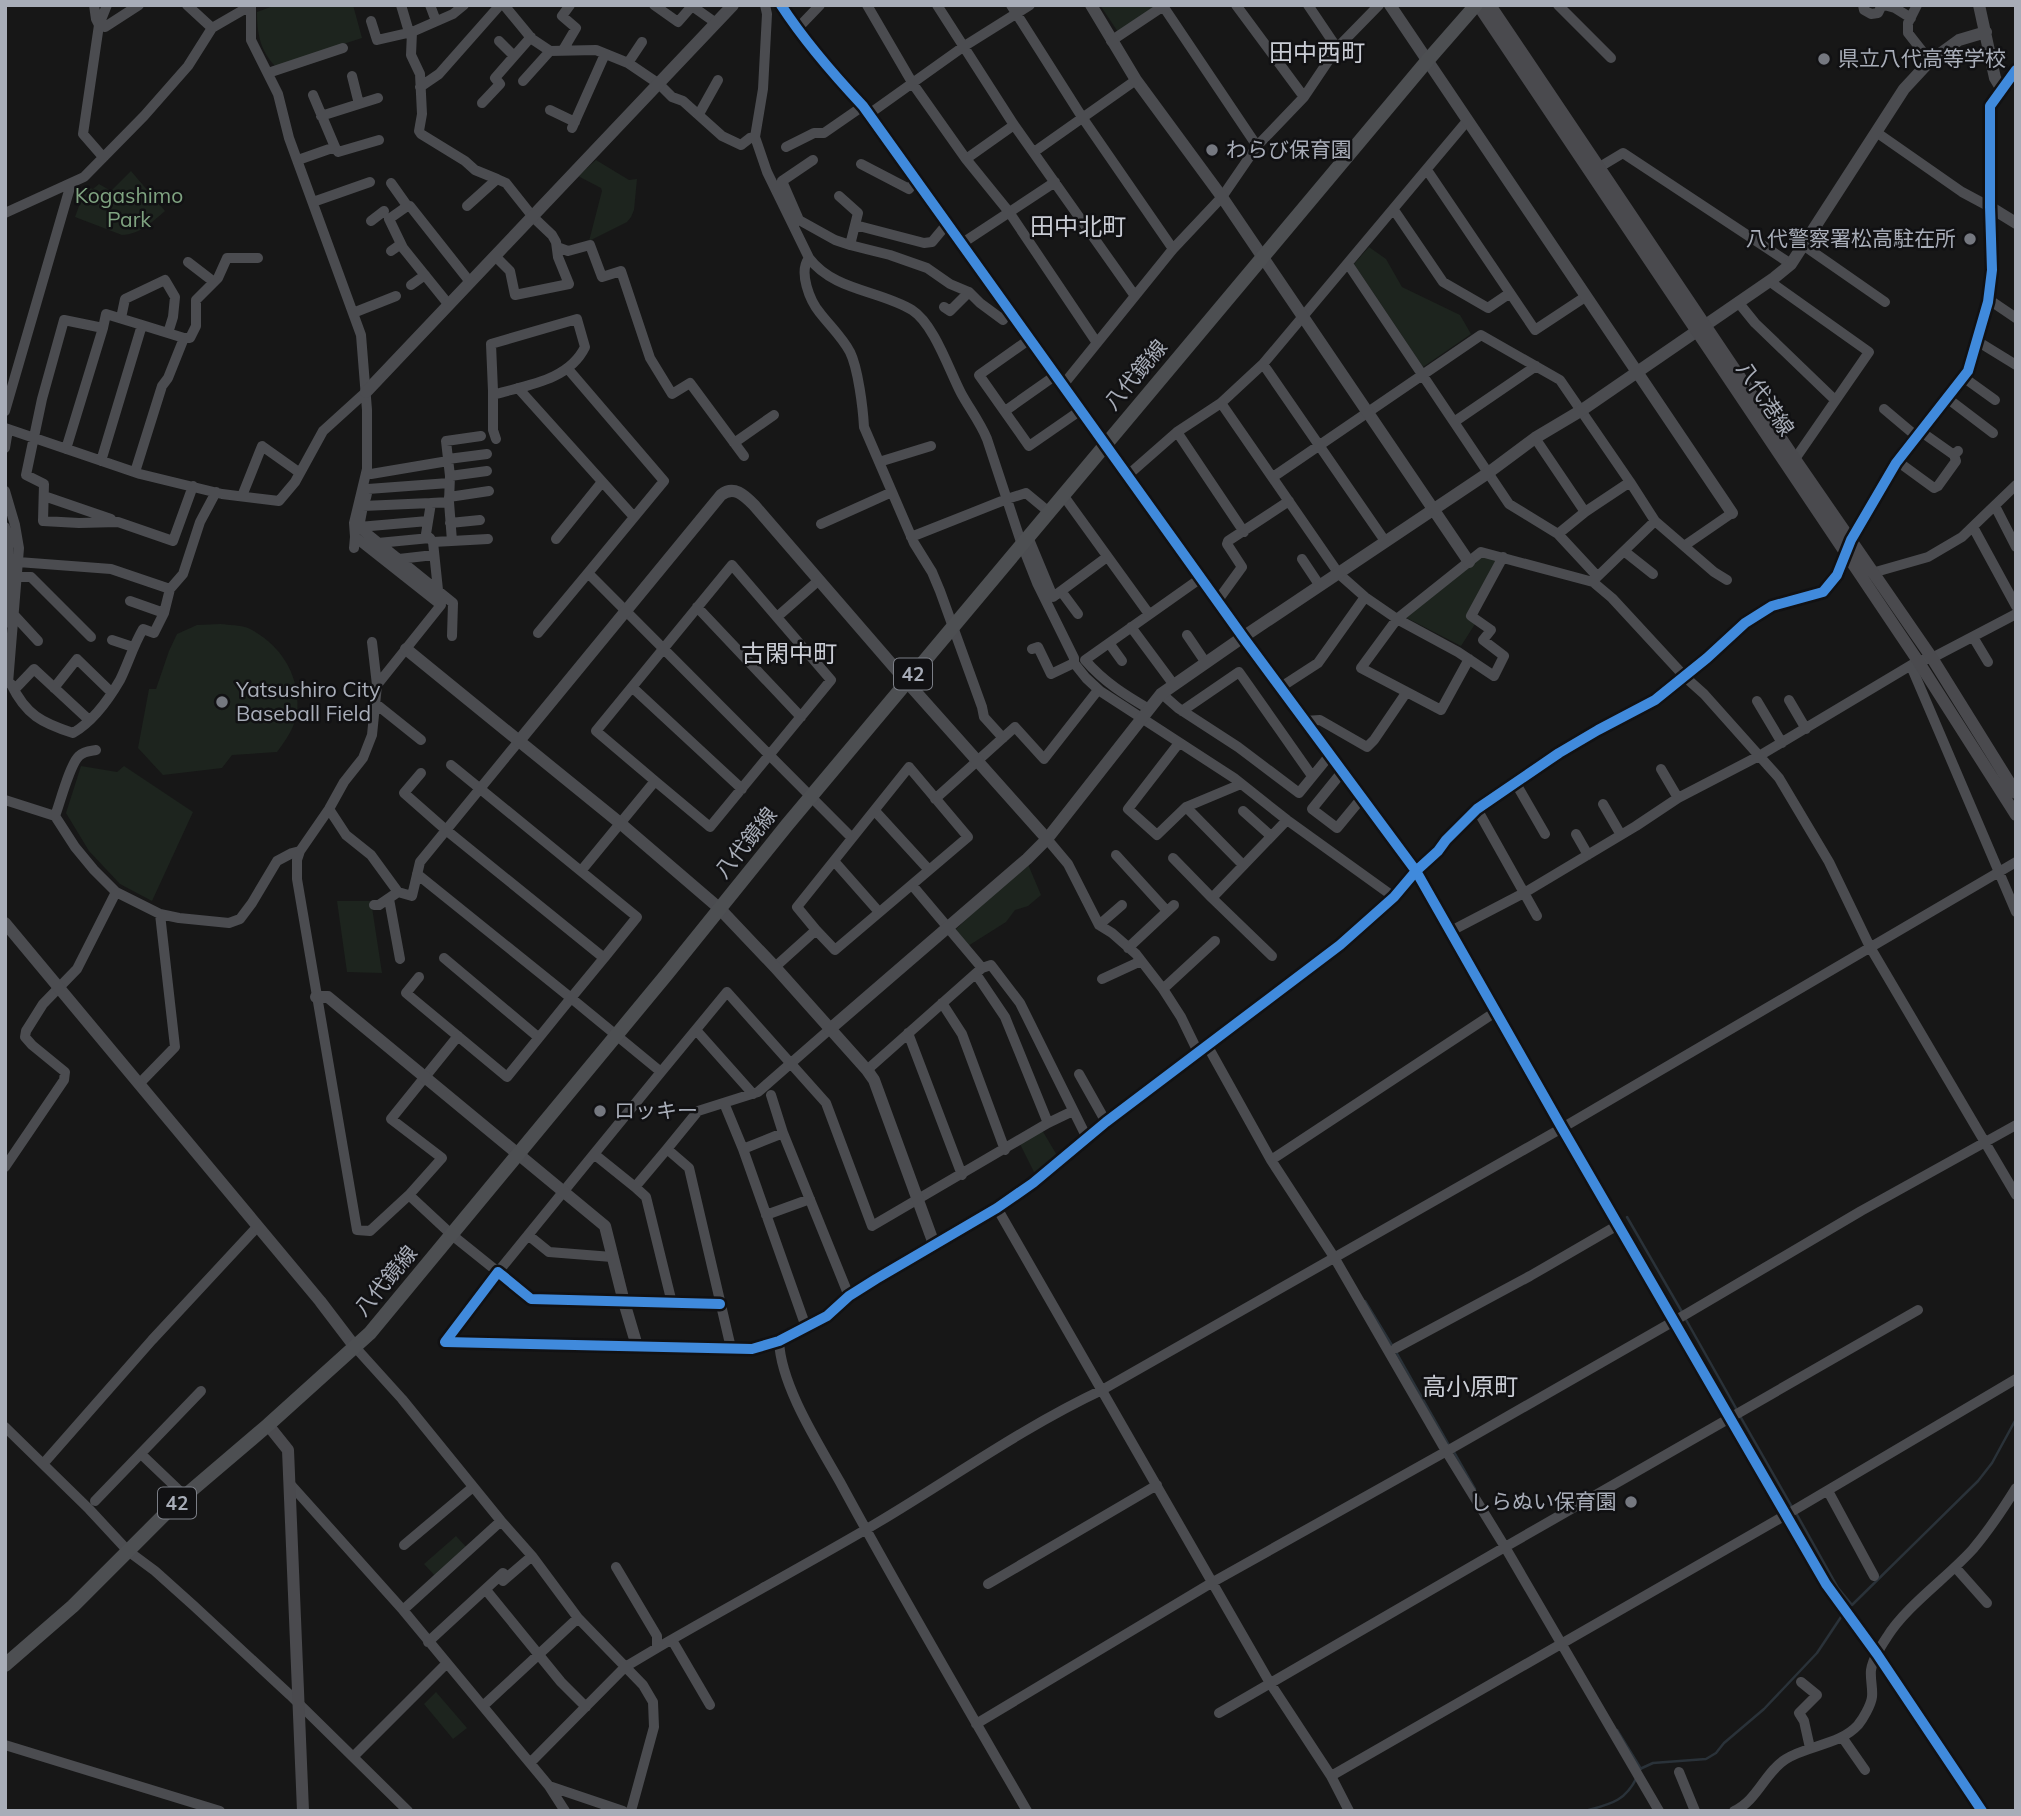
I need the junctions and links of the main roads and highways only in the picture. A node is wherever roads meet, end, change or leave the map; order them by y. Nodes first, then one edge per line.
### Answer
1 (1477, 5) edge
2 (1490, 5) edge
3 (1701, 328) junction
4 (2016, 793) edge
5 (2016, 816) edge
6 (268, 1425) junction
7 (5, 1665) edge
8 (303, 1811) edge

1 - 3 main road, 八代港線
1 - 6 main road, 八代鏡線 / 42
2 - 3 main road, 八代港線
3 - 4 main road, 八代港線
3 - 5 main road, 八代港線
6 - 7 main road, 八代鏡線 / 42
6 - 8 main road

